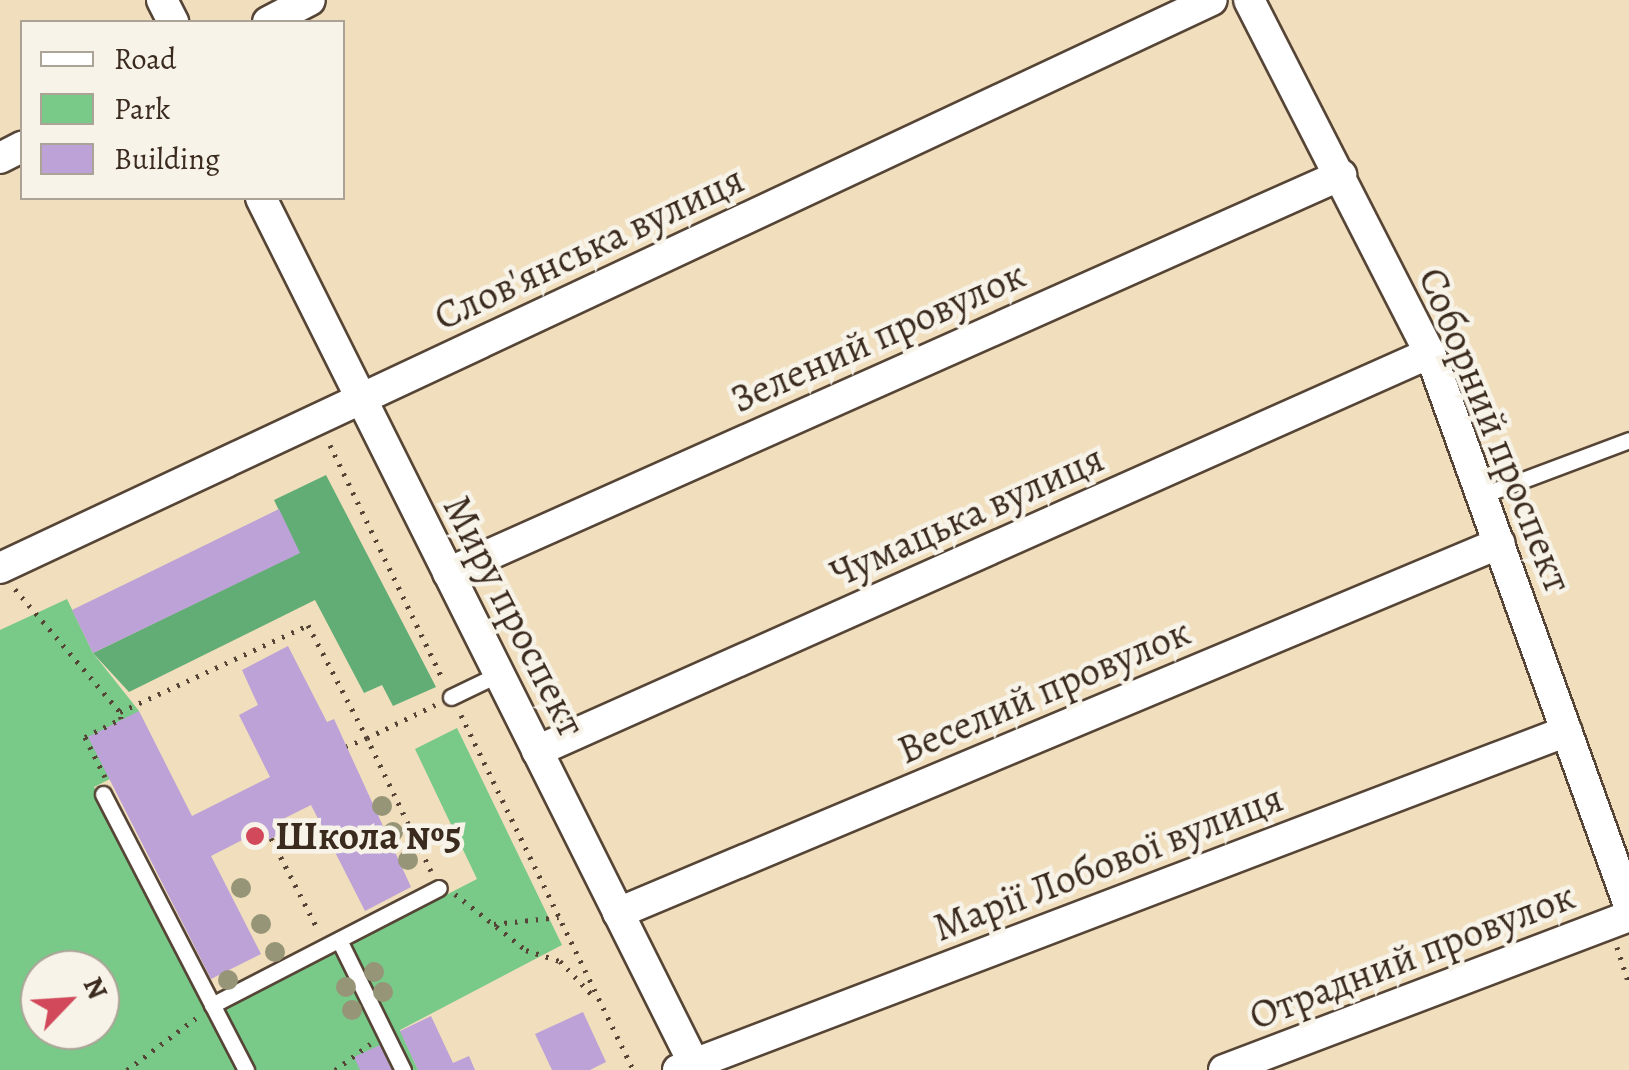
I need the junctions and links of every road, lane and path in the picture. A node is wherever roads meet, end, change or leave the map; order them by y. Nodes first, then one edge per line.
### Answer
1 (310, 0) edge
2 (1212, 0) edge
3 (1250, 0) edge
4 (272, 20) edge
5 (1341, 174) junction
6 (262, 200) edge
7 (1430, 353) junction
8 (361, 399) junction
9 (318, 420) junction
10 (1629, 440) edge
11 (1483, 496) junction
12 (1500, 543) junction
13 (448, 572) junction
14 (5, 576) edge
15 (498, 674) junction
16 (448, 690) junction
17 (120, 712) junction
18 (465, 723) dead end
19 (1567, 731) junction
20 (367, 738) junction
21 (347, 746) dead end
22 (537, 751) junction
23 (103, 794) joint
24 (271, 838) dead end
25 (439, 888) junction
26 (1629, 904) edge
27 (618, 913) junction
28 (1629, 916) edge
29 (559, 918) junction
30 (494, 924) junction
31 (332, 943) junction
32 (1616, 946) dead end
33 (1629, 983) edge
34 (212, 1005) junction
35 (602, 1006) junction
36 (386, 1036) junction
37 (689, 1068) edge
38 (127, 1070) edge
39 (246, 1070) edge
40 (336, 1070) edge
41 (403, 1070) edge
42 (633, 1070) edge
43 (1224, 1070) edge

1 - 4 street
2 - 8 street, Слов'янська вулиця
3 - 5 street, Соборний проспект
5 - 7 street, Соборний проспект
5 - 13 street, Зелений провулок
6 - 8 street, Миру проспект
7 - 11 street, Соборний проспект
7 - 22 street, Чумацька вулиця
8 - 9 street, Слов'янська вулиця
8 - 13 street, Миру проспект
9 - 14 street, Слов'янська вулиця
9 - 16 path
10 - 11 lane
11 - 12 street, Соборний проспект
12 - 19 street, Соборний проспект
12 - 27 street, Веселий провулок
13 - 15 street, Миру проспект
14 - 17 path
15 - 16 lane
15 - 22 street, Миру проспект
16 - 20 path
17 - 20 path
17 - 23 path
18 - 29 path
19 - 26 street, Соборний проспект
19 - 37 street, Марії Лобової вулиця
20 - 21 path
20 - 25 path
22 - 27 street, Миру проспект
23 - 34 lane
24 - 31 path
25 - 30 path
25 - 31 lane
27 - 37 street, Миру проспект
28 - 43 street, Отрадний провулок
29 - 30 path
29 - 35 path
30 - 35 path
31 - 34 lane
31 - 36 lane
32 - 33 path
34 - 38 path
34 - 39 lane
35 - 42 path
36 - 40 path
36 - 41 lane

